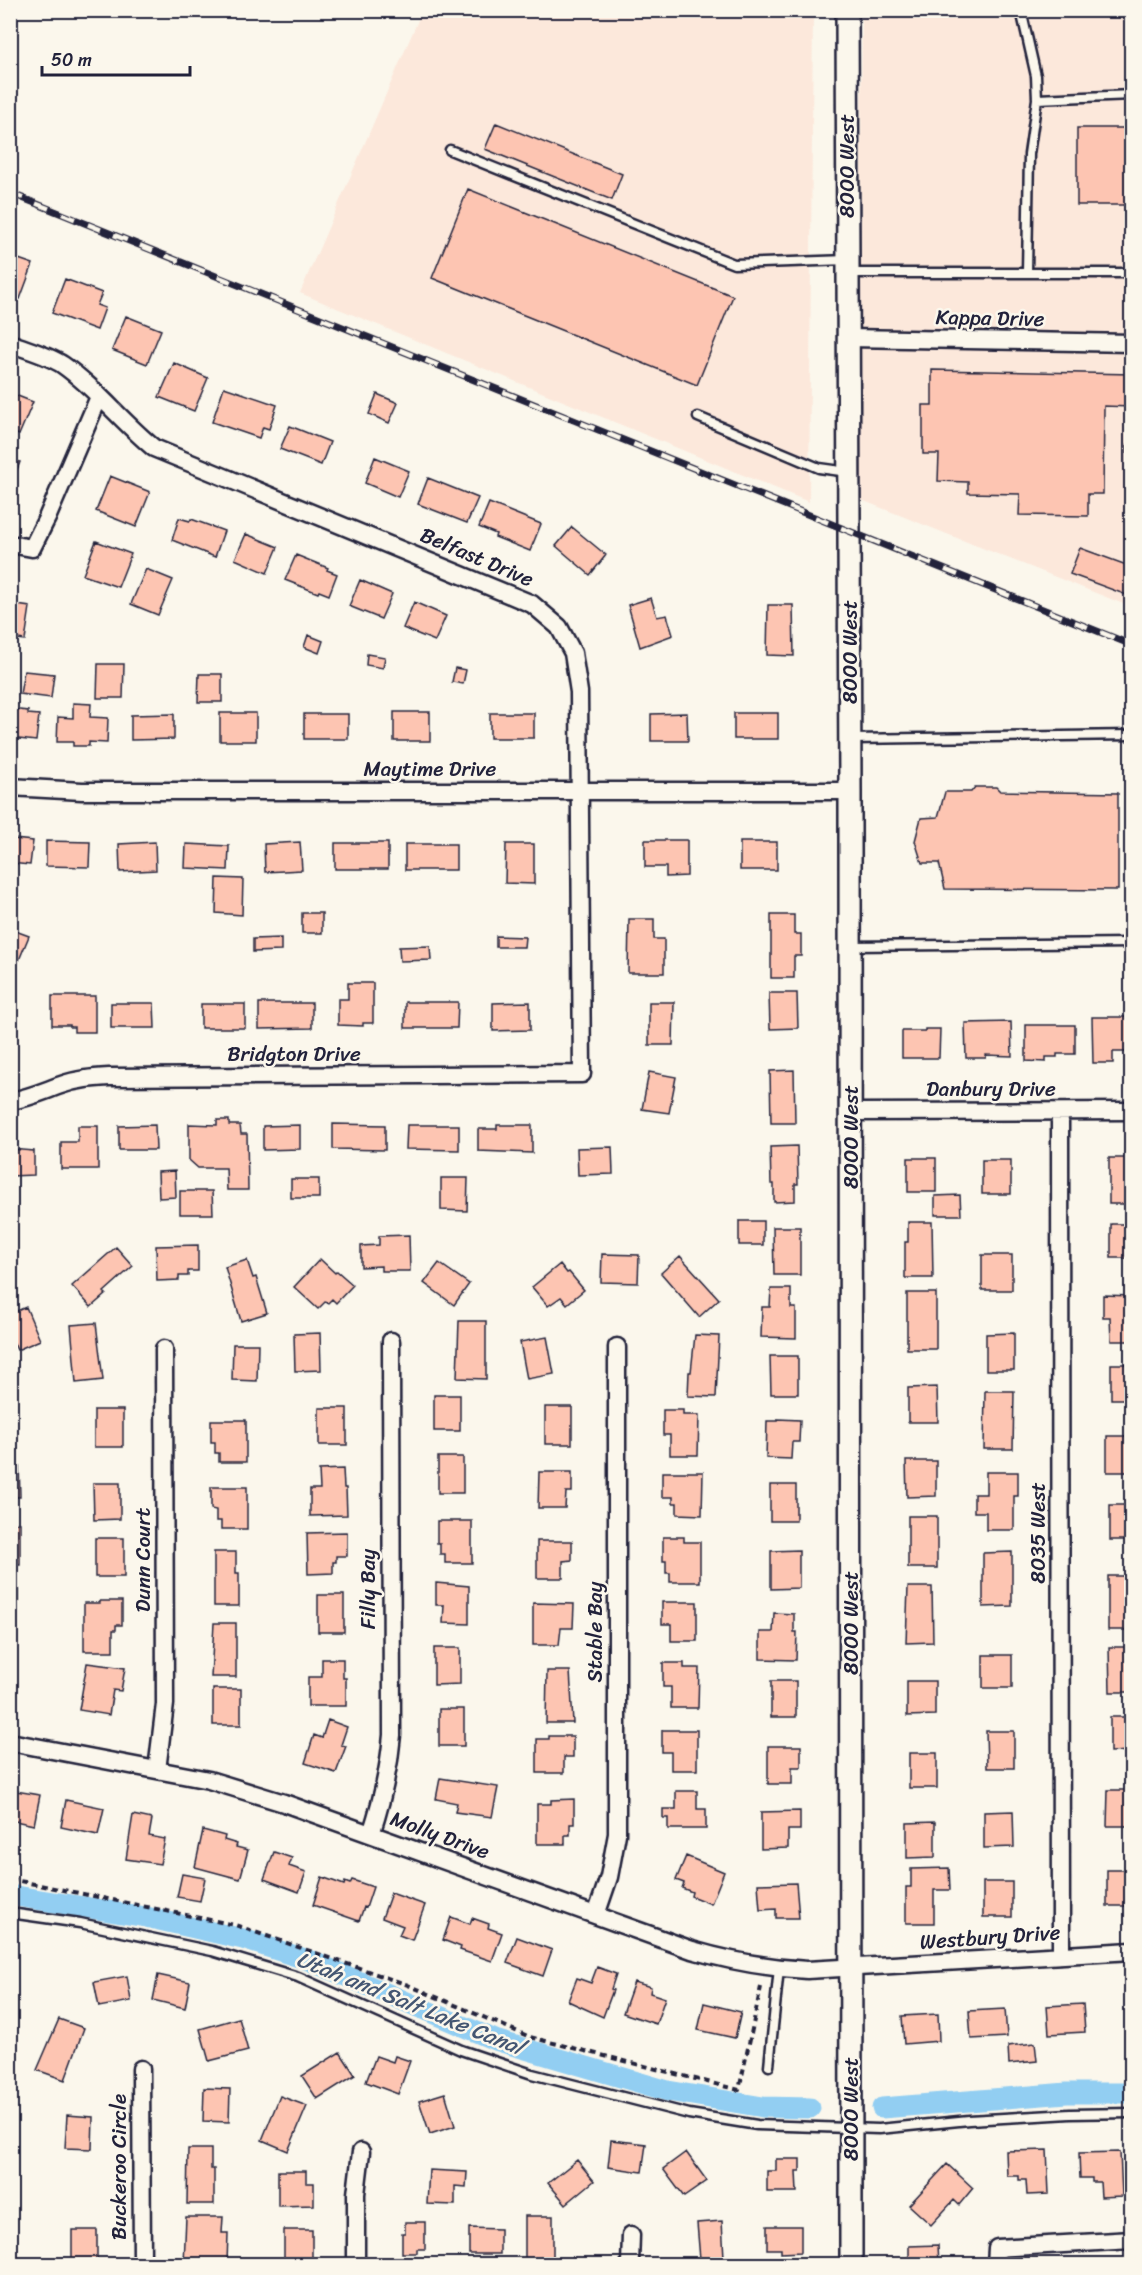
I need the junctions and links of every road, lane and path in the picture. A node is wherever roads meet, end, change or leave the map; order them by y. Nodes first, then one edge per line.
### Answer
1 (847, 10) edge
2 (1021, 10) edge
3 (1131, 95) edge
4 (1037, 99) junction
5 (450, 150) dead end
6 (848, 267) junction
7 (1027, 273) junction
8 (1131, 273) edge
9 (848, 338) junction
10 (10, 343) edge
11 (1131, 344) edge
12 (99, 397) junction
13 (698, 417) dead end
14 (849, 472) junction
15 (10, 544) edge
16 (1131, 735) edge
17 (850, 739) junction
18 (10, 786) edge
19 (850, 791) junction
20 (581, 792) junction
21 (1131, 943) edge
22 (851, 946) junction
23 (582, 1074) joint
24 (10, 1101) edge
25 (1131, 1111) edge
26 (851, 1112) junction
27 (1060, 1112) junction
28 (391, 1341) dead end
29 (617, 1347) dead end
30 (164, 1349) dead end
31 (10, 1742) edge
32 (157, 1770) junction
33 (371, 1834) junction
34 (10, 1880) edge
35 (10, 1913) edge
36 (596, 1915) junction
37 (1131, 1951) edge
38 (1060, 1954) junction
39 (779, 1968) junction
40 (852, 1968) junction
41 (760, 1988) dead end
42 (769, 2066) dead end
43 (141, 2069) dead end
44 (1131, 2113) edge
45 (851, 2129) junction
46 (361, 2152) dead end
47 (631, 2235) dead end
48 (1131, 2240) edge
49 (142, 2265) edge
50 (356, 2265) edge
51 (630, 2265) edge
52 (851, 2265) edge
53 (996, 2265) edge

1 - 6 street, 8000 West
2 - 4 lane
3 - 4 lane
4 - 7 lane
5 - 6 lane
6 - 7 lane
6 - 9 street, 8000 West
7 - 8 lane
9 - 11 street, Kappa Drive
9 - 14 street, 8000 West
10 - 12 street, Belfast Drive
12 - 15 street
12 - 20 street, Belfast Drive
13 - 14 lane
14 - 17 street, 8000 West
16 - 17 lane
17 - 19 street, 8000 West
18 - 20 street, Maytime Drive
19 - 20 street, Maytime Drive
19 - 22 street, 8000 West
20 - 23 street, Belfast Drive
21 - 22 lane
22 - 26 street, 8000 West
23 - 24 street, Bridgton Drive
25 - 27 street, Danbury Drive
26 - 27 street, Danbury Drive
26 - 40 street, 8000 West
27 - 38 street, 8035 West
28 - 33 street, Filly Bay
29 - 36 street, Stable Bay
30 - 32 street, Dunn Court
31 - 32 street, Molly Drive
32 - 33 street, Molly Drive
33 - 36 street, Molly Drive
34 - 41 path
35 - 45 lane
36 - 39 street, Molly Drive
37 - 38 street, Westbury Drive
38 - 40 street, Westbury Drive
39 - 40 street, Molly Drive
39 - 42 lane
40 - 45 street, 8000 West
43 - 49 street, Buckeroo Circle
44 - 45 lane
45 - 52 street, 8000 West
46 - 50 street
47 - 51 street
48 - 53 street

